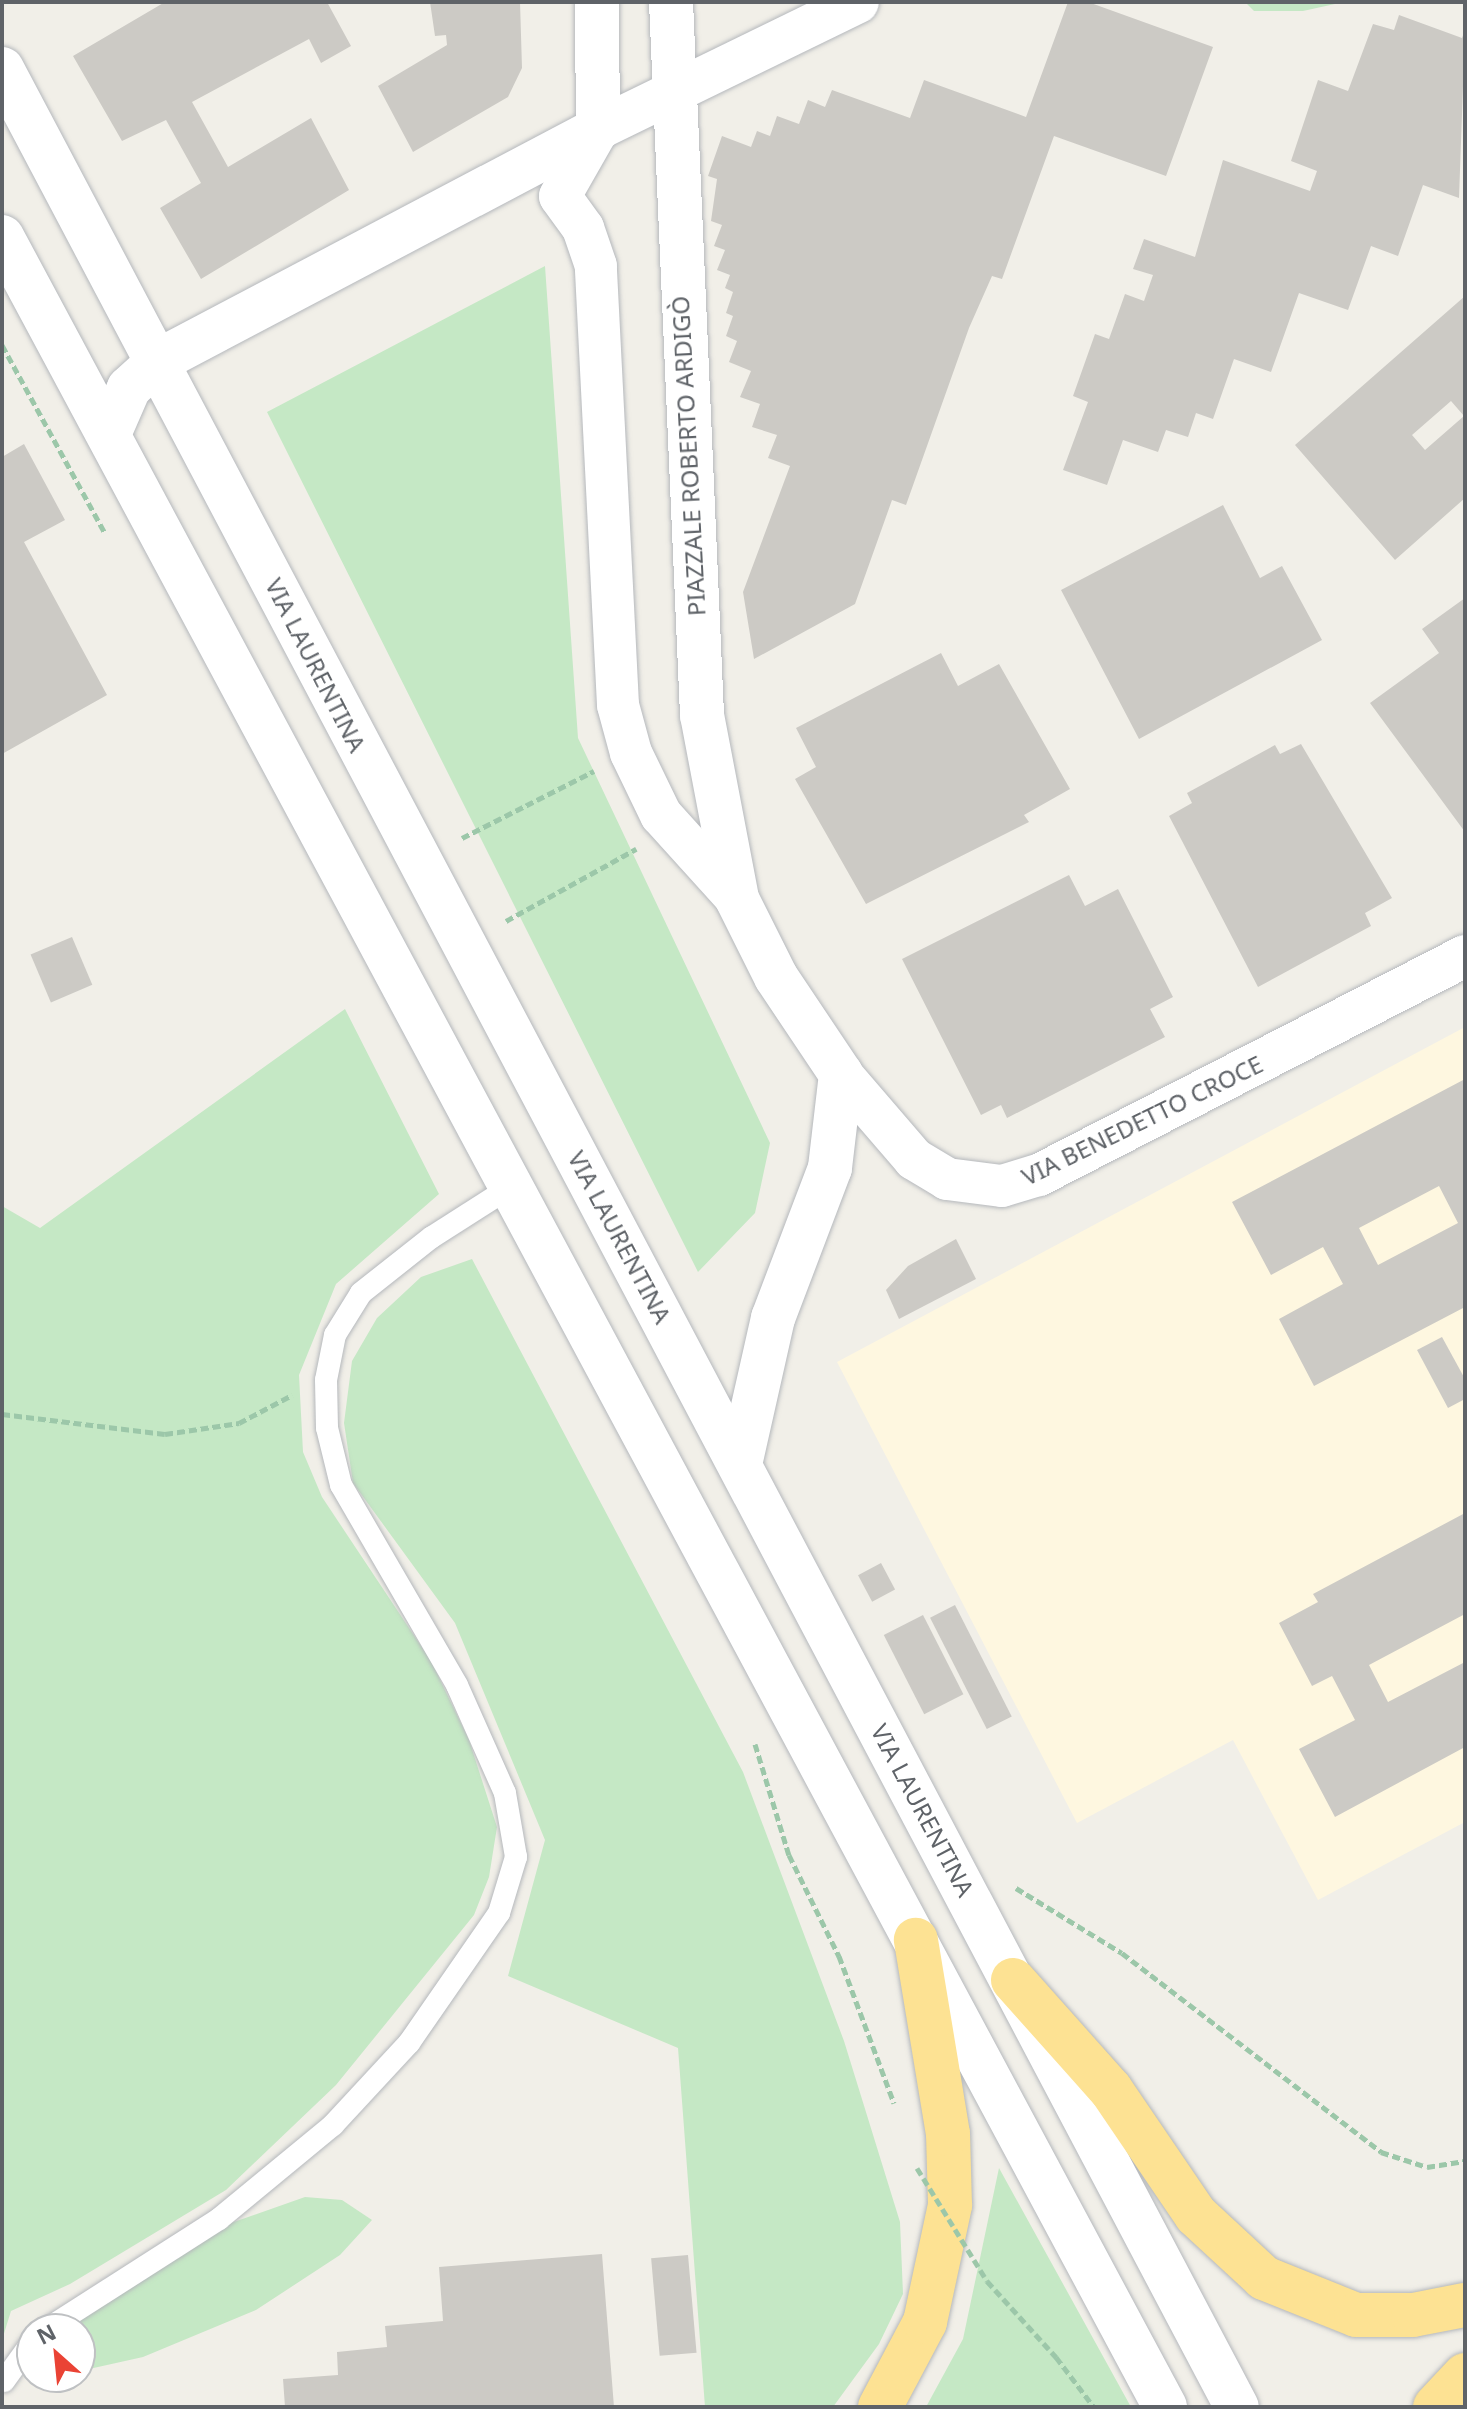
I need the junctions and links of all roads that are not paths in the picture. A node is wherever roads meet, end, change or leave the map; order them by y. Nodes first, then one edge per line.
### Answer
1 (597, 2) edge
2 (671, 2) edge
3 (858, 2) edge
4 (2, 69) edge
5 (671, 92) junction
6 (598, 129) junction
7 (2, 237) edge
8 (160, 360) junction
9 (109, 434) junction
10 (737, 899) junction
11 (1465, 956) edge
12 (841, 1074) junction
13 (512, 1186) junction
14 (740, 1465) junction
15 (916, 1940) junction
16 (1013, 1980) junction
17 (1465, 2305) edge
18 (72, 2313) edge
19 (16, 2364) edge
20 (1465, 2375) edge
21 (4, 2381) dead end
22 (880, 2407) edge
23 (1165, 2407) edge
24 (1237, 2407) edge
25 (1435, 2407) edge

1 - 6 main road
2 - 5 main road, PIAZZALE ROBERTO ARDIGÒ
3 - 5 street
4 - 8 main road, VIA LAURENTINA
5 - 6 street
5 - 10 main road, PIAZZALE ROBERTO ARDIGÒ
6 - 8 main road
6 - 10 street, PIAZZALE ROBERTO ARDIGÒ
7 - 9 main road
8 - 9 main road
8 - 14 main road, VIA LAURENTINA
9 - 13 main road
10 - 12 main road, PIAZZALE ROBERTO ARDIGÒ
11 - 12 street, VIA BENEDETTO CROCE
12 - 14 main road
13 - 15 main road
13 - 18 lane
14 - 16 main road, VIA LAURENTINA
15 - 22 highway
15 - 23 main road
16 - 17 highway
16 - 24 main road, VIA LAURENTINA
19 - 21 lane
20 - 25 highway

